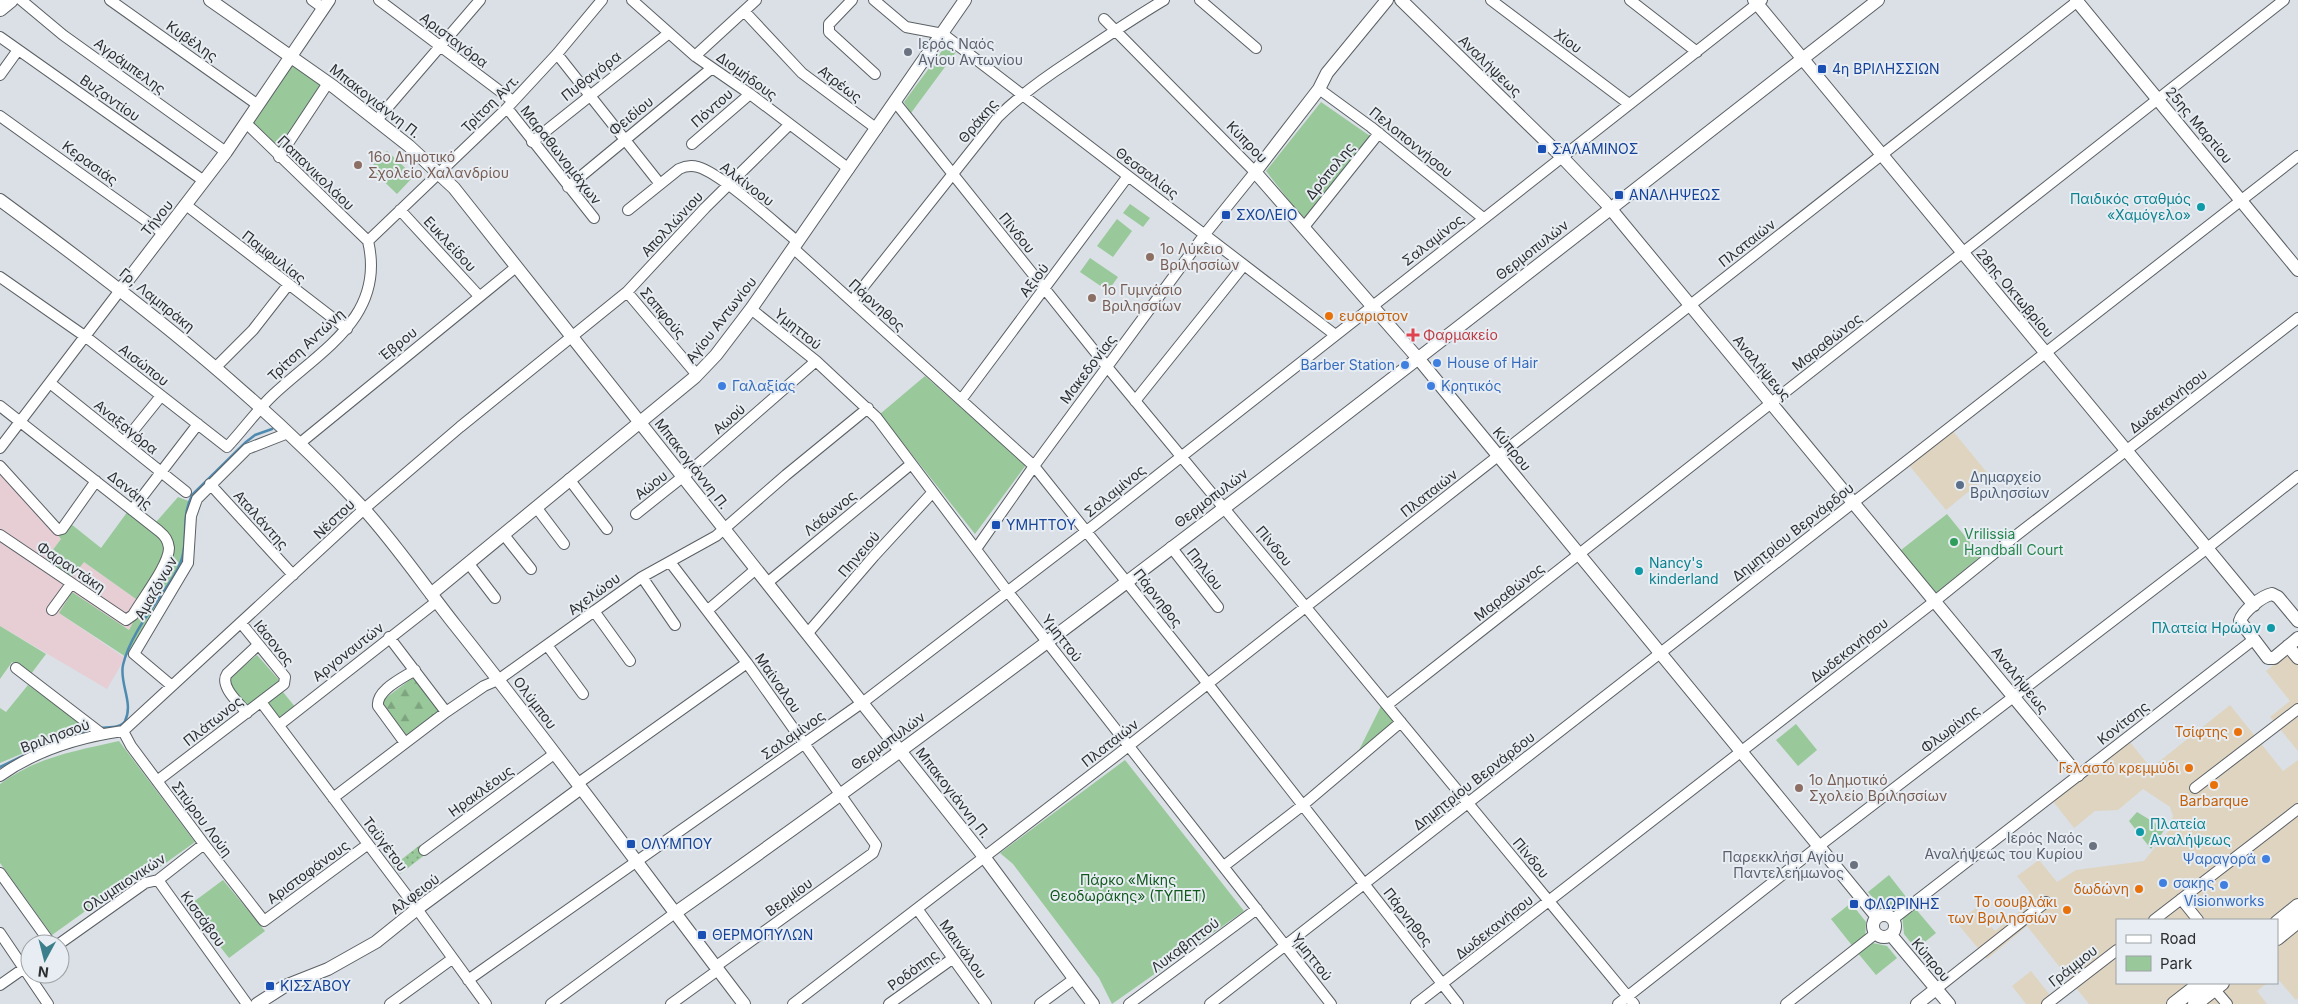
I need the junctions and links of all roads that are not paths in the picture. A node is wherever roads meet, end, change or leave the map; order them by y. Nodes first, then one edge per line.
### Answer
1 (11, 0) edge
2 (21, 0) edge
3 (110, 0) edge
4 (210, 0) edge
5 (312, 0) edge
6 (379, 0) edge
7 (480, 0) edge
8 (602, 0) edge
9 (632, 0) edge
10 (756, 0) edge
11 (852, 0) edge
12 (874, 0) edge
13 (965, 0) edge
14 (1164, 0) edge
15 (1200, 0) edge
16 (1388, 0) edge
17 (1401, 0) edge
18 (1491, 0) edge
19 (1630, 0) edge
20 (1878, 0) edge
21 (2077, 0) edge
22 (2284, 0) edge
23 (1758, 1) edge
24 (326, 4) edge
25 (0, 9) edge
26 (744, 11) junction
27 (1104, 19) dead end
28 (1116, 30) junction
29 (668, 33) junction
30 (943, 34) junction
31 (0, 36) edge
32 (440, 46) junction
33 (1256, 48) dead end
34 (18, 50) junction
35 (1697, 52) junction
36 (557, 54) junction
37 (291, 56) junction
38 (696, 56) junction
39 (1802, 59) junction
40 (712, 68) junction
41 (875, 74) dead end
42 (0, 75) edge
43 (328, 83) junction
44 (1319, 90) junction
45 (589, 94) junction
46 (750, 94) junction
47 (1022, 94) junction
48 (2158, 99) junction
49 (896, 103) junction
50 (1629, 104) junction
51 (258, 105) junction
52 (510, 105) junction
53 (0, 116) edge
54 (376, 121) junction
55 (246, 123) junction
56 (789, 125) junction
57 (877, 129) junction
58 (1379, 133) junction
59 (624, 140) junction
60 (532, 142) junction
61 (692, 144) dead end
62 (226, 152) junction
63 (1882, 155) junction
64 (1561, 156) junction
65 (2298, 156) edge
66 (279, 157) junction
67 (849, 169) junction
68 (1256, 172) junction
69 (439, 173) junction
70 (952, 174) junction
71 (1128, 176) junction
72 (204, 181) junction
73 (660, 184) junction
74 (728, 185) junction
75 (568, 187) junction
76 (0, 200) edge
77 (2242, 200) junction
78 (186, 205) junction
79 (1610, 208) junction
80 (400, 210) junction
81 (628, 210) dead end
82 (594, 218) dead end
83 (1483, 218) junction
84 (1304, 228) junction
85 (163, 233) junction
86 (1205, 234) junction
87 (368, 241) junction
88 (796, 245) junction
89 (1962, 253) junction
90 (1244, 265) junction
91 (516, 267) junction
92 (2298, 270) edge
93 (0, 277) edge
94 (288, 285) junction
95 (1045, 288) junction
96 (122, 289) junction
97 (627, 292) junction
98 (479, 296) junction
99 (852, 301) junction
100 (1690, 305) junction
101 (1372, 306) junction
102 (751, 309) junction
103 (2298, 318) edge
104 (347, 329) junction
105 (1334, 334) junction
106 (86, 337) junction
107 (572, 337) junction
108 (2045, 353) junction
109 (1418, 358) junction
110 (816, 361) junction
111 (216, 367) junction
112 (1108, 368) junction
113 (697, 375) junction
114 (50, 383) junction
115 (162, 396) junction
116 (961, 400) junction
117 (1135, 401) junction
118 (1771, 403) junction
119 (0, 406) edge
120 (868, 408) junction
121 (265, 412) junction
122 (20, 421) junction
123 (639, 422) junction
124 (198, 424) junction
125 (288, 433) junction
126 (124, 442) junction
127 (299, 444) junction
128 (0, 448) edge
129 (2126, 451) junction
130 (1181, 456) junction
131 (1498, 456) junction
132 (910, 465) junction
133 (0, 466) edge
134 (1034, 466) junction
135 (161, 472) junction
136 (2298, 476) edge
137 (683, 477) junction
138 (568, 479) junction
139 (96, 481) junction
140 (210, 484) junction
141 (186, 492) dead end
142 (932, 493) junction
143 (1854, 502) junction
144 (536, 506) junction
145 (1224, 508) junction
146 (364, 509) junction
147 (132, 510) junction
148 (636, 514) dead end
149 (607, 529) dead end
150 (724, 529) junction
151 (1088, 530) junction
152 (0, 535) edge
153 (504, 535) junction
154 (564, 544) dead end
155 (1171, 548) junction
156 (2207, 548) junction
157 (976, 549) junction
158 (1579, 554) junction
159 (670, 562) junction
160 (468, 564) junction
161 (531, 569) dead end
162 (756, 570) junction
163 (293, 575) junction
164 (642, 577) junction
165 (1127, 581) junction
166 (767, 583) junction
167 (71, 584) junction
168 (1008, 592) junction
169 (434, 598) junction
170 (495, 598) dead end
171 (1936, 601) junction
172 (2254, 605) junction
173 (1218, 607) dead end
174 (1306, 607) junction
175 (52, 610) dead end
176 (708, 610) junction
177 (594, 611) junction
178 (2295, 612) edge
179 (126, 620) joint
180 (241, 623) junction
181 (675, 625) dead end
182 (807, 634) junction
183 (389, 637) junction
184 (2253, 640) junction
185 (1047, 641) junction
186 (2293, 642) edge
187 (258, 645) junction
188 (547, 645) junction
189 (1660, 653) junction
190 (2298, 658) edge
191 (630, 661) dead end
192 (747, 663) junction
193 (16, 668) dead end
194 (415, 670) junction
195 (498, 680) junction
196 (285, 681) joint
197 (1208, 684) junction
198 (172, 686) junction
199 (583, 694) dead end
200 (2015, 697) junction
201 (261, 702) junction
202 (862, 703) junction
203 (1387, 705) junction
204 (2298, 709) edge
205 (247, 712) junction
206 (446, 712) junction
207 (1401, 722) junction
208 (279, 725) junction
209 (99, 730) junction
210 (123, 731) junction
211 (405, 744) junction
212 (804, 744) junction
213 (1129, 746) junction
214 (1741, 751) junction
215 (901, 752) junction
216 (554, 754) junction
217 (2078, 775) junction
218 (0, 776) edge
219 (157, 782) junction
220 (579, 786) junction
221 (2195, 788) dead end
222 (841, 795) junction
223 (333, 798) junction
224 (1468, 803) junction
225 (1303, 805) junction
226 (2298, 809) edge
227 (204, 844) junction
228 (367, 845) junction
229 (1819, 846) junction
230 (876, 847) joint
231 (424, 850) dead end
232 (985, 858) junction
233 (637, 861) junction
234 (1224, 866) junction
235 (0, 873) edge
236 (158, 880) junction
237 (1364, 884) junction
238 (2181, 900) junction
239 (1549, 902) junction
240 (2046, 902) dead end
241 (2298, 906) edge
242 (417, 909) junction
243 (1257, 909) junction
244 (918, 910) junction
245 (675, 913) junction
246 (1877, 917) junction
247 (1893, 919) junction
248 (2155, 919) edge
249 (2197, 919) edge
250 (264, 921) joint
251 (2298, 921) edge
252 (2278, 922) edge
253 (0, 933) edge
254 (44, 934) edge
255 (1875, 934) junction
256 (1891, 935) junction
257 (70, 936) edge
258 (2278, 937) edge
259 (1285, 946) junction
260 (2116, 951) edge
261 (20, 957) edge
262 (952, 959) junction
263 (452, 960) junction
264 (717, 968) junction
265 (20, 971) edge
266 (1074, 979) junction
267 (468, 980) junction
268 (37, 984) edge
269 (2200, 984) edge
270 (0, 985) edge
271 (1443, 985) junction
272 (2215, 985) edge
273 (1936, 989) junction
274 (1328, 1000) edge
275 (1630, 1000) edge
276 (48, 1004) edge
277 (248, 1004) edge
278 (257, 1004) edge
279 (390, 1004) edge
280 (486, 1004) edge
281 (551, 1004) edge
282 (671, 1004) edge
283 (744, 1004) edge
284 (793, 1004) edge
285 (889, 1004) edge
286 (986, 1004) edge
287 (1040, 1004) edge
288 (1093, 1004) edge
289 (1129, 1004) edge
290 (1210, 1004) edge
291 (1316, 1004) edge
292 (1416, 1004) edge
293 (1458, 1004) edge
294 (1618, 1004) edge
295 (1786, 1004) edge
296 (1917, 1004) edge
297 (1949, 1004) edge
298 (2047, 1004) edge
299 (2174, 1004) edge
300 (2195, 1004) edge
301 (2227, 1004) edge

1 - 25 main road
2 - 62 street, Αγράμπελης
3 - 51 street, Κυβέλης
4 - 37 street, Μπακογιάννη Π.
5 - 24 street
6 - 32 street, Αρισταγόρα
7 - 32 street
8 - 36 street, Τρίτση Αντ.
9 - 29 street, Διομήδους
10 - 26 street
11 - 41 street
12 - 30 street
13 - 30 street, Αγίου Αντωνίου
14 - 28 street, Θράκης
15 - 33 street
16 - 44 street, Μακεδονίας
17 - 64 street, Αναλήψεως
18 - 50 street, Χίου
19 - 35 street
20 - 39 street, Θερμοπυλών
21 - 48 street, 25ης Μαρτίου
21 - 63 street, Πλαταιών
22 - 48 street, Μαραθώνος
23 - 35 street, Σαλαμίνος
23 - 39 street, 28ης Οκτωβρίου
24 - 37 street, Τήνου
26 - 38 street
26 - 57 street, Ατρέως
27 - 28 street, Κύπρου
28 - 47 street, Θράκης
28 - 68 street, Κύπρου
29 - 38 street, Διομήδους
29 - 45 street, Πυθαγόρα
30 - 47 street, Θεσσαλίας
30 - 49 street, Αγίου Αντωνίου
31 - 34 street, Βυζαντίου
32 - 52 street, Αρισταγόρα
32 - 54 street
34 - 42 street
34 - 72 street, Βυζαντίου
35 - 50 street, Σαλαμίνος
36 - 45 street
36 - 52 street, Τρίτση Αντ.
37 - 43 street, Μπακογιάννη Π.
37 - 51 street, Τήνου
38 - 40 street, Διομήδους
39 - 63 street, 28ης Οκτωβρίου
39 - 79 street, Θερμοπυλών
40 - 46 street, Διομήδους
40 - 59 street, Φειδίου
43 - 54 street, Μπακογιάννη Π.
43 - 66 street
44 - 58 street, Πελοποννήσου
44 - 68 street, Μακεδονίας
45 - 59 street
45 - 60 street, Πυθαγόρα
46 - 56 street, Διομήδους
46 - 61 street, Πόντου
47 - 70 street, Θράκης
47 - 71 street, Θεσσαλίας
48 - 77 street, 25ης Μαρτίου
48 - 89 street, Μαραθώνος
49 - 57 street, Αγίου Αντωνίου
49 - 70 street, Πίνδου
50 - 64 street, Σαλαμίνος
51 - 55 street, Τήνου
52 - 60 street, Μαραθωνομάχων
52 - 69 street, Τρίτση Αντ.
53 - 85 street, Κερασιάς
54 - 69 street, Μπακογιάννη Π.
55 - 62 street, Τήνου
55 - 66 street, Παπανικολάου
56 - 67 street, Διομήδους
56 - 74 street, Απολλώνιου
57 - 67 street, Αγίου Αντωνίου
58 - 83 street, Πελοποννήσου
58 - 84 street, Δρόπολης
59 - 73 street
59 - 75 street, Φειδίου
60 - 75 street, Μαραθωνομάχων
62 - 72 street, Τήνου
63 - 89 street, 28ης Οκτωβρίου
63 - 100 street, Πλαταιών
64 - 79 street, Αναλήψεως
64 - 83 street, Σαλαμίνος
65 - 77 street, Δημητρίου Βερνάρδου
66 - 87 street, Παπανικολάου
67 - 88 street, Αγίου Αντωνίου
68 - 84 street, Κύπρου
68 - 86 street, Μακεδονίας
69 - 80 street, Τρίτση Αντ.
69 - 91 street, Μπακογιάννη Π.
70 - 95 street, Πίνδου
70 - 99 street, Θράκης
71 - 86 street, Θεσσαλίας
71 - 95 street, Αξιού
72 - 78 street, Τήνου
73 - 74 street, Αλκίνοου
73 - 81 street, Αλκίνοου
74 - 88 street, Αλκίνοου
74 - 97 street, Απολλώνιου
75 - 82 street, Μαραθωνομάχων
76 - 96 street, Γρ, Λαμπράκη
77 - 92 street, 25ης Μαρτίου
77 - 108 street, Δημητρίου Βερνάρδου
78 - 85 street, Τήνου
78 - 94 street, Παμφυλίας
79 - 100 street, Αναλήψεως
79 - 109 street, Θερμοπυλών
80 - 87 street, Τρίτση Αντ.
80 - 98 street, Ευκλείδου
83 - 101 street, Σαλαμίνος
84 - 101 street, Κύπρου
85 - 96 street, Τήνου
86 - 90 street, Θεσσαλίας
86 - 112 street, Μακεδονίας
87 - 104 street, Τρίτση Αντώνη
88 - 99 street, Πάρνηθος
88 - 102 street, Αγίου Αντωνίου
89 - 108 street, 28ης Οκτωβρίου
89 - 118 street, Μαραθώνος
90 - 105 street, Θεσσαλίας
90 - 117 street
91 - 98 street, Έβρου
91 - 107 street, Μπακογιάννη Π.
93 - 106 street, Αισώπου
94 - 104 street, Παμφυλίας
94 - 111 street
95 - 112 street, Πίνδου
95 - 116 street, Αξιού
96 - 106 street, Τήνου
96 - 111 street, Γρ, Λαμπράκη
97 - 107 street, Απολλώνιου
97 - 113 street, Σαπφούς
98 - 127 street, Έβρου
99 - 116 street, Πάρνηθος
100 - 118 street, Αναλήψεως
100 - 131 street, Πλαταιών
101 - 105 street, Σαλαμίνος
101 - 109 street, Κύπρου
102 - 110 street, Υμηττού
102 - 113 street, Αγίου Αντωνίου
103 - 129 street, Δωδεκανήσου
104 - 121 street, Τρίτση Αντώνη
105 - 130 street, Σαλαμίνος
106 - 114 street, Τήνου
106 - 115 street, Αισώπου
107 - 123 street, Μπακογιάννη Π.
107 - 146 street, Νέστου
108 - 129 street, 28ης Οκτωβρίου
108 - 143 street, Δημητρίου Βερνάρδου
109 - 131 street, Κύπρου
109 - 145 street, Θερμοπυλών
110 - 120 street, Υμηττού
110 - 137 street, Αωού
111 - 121 street, Γρ, Λαμπράκη
112 - 117 street, Πίνδου
112 - 134 street, Μακεδονίας
113 - 123 street, Αγίου Αντωνίου
114 - 122 street, Τήνου
114 - 126 street, Αναξαγόρα
115 - 124 street, Αισώπου
115 - 126 street
116 - 134 street, Πάρνηθος
117 - 130 street, Πίνδου
118 - 143 street, Αναλήψεως
118 - 158 street, Μαραθώνος
119 - 122 street, Δανάης
120 - 132 street, Υμηττού
120 - 150 street, Αχελώου
121 - 124 street, Αισώπου
121 - 125 street, Γρ, Λαμπράκη
122 - 128 street, Τήνου
122 - 139 street, Δανάης
123 - 137 street, Μπακογιάννη Π.
123 - 138 street, Αγίου Αντωνίου
124 - 135 street
125 - 127 street, Ολύμπου
125 - 140 street, Αμαζόνων
126 - 135 street, Αναξαγόρα
127 - 146 street, Ολύμπου
129 - 156 street, 28ης Οκτωβρίου
129 - 171 street, Δωδεκανήσου
130 - 145 street, Πίνδου
130 - 151 street, Σαλαμίνος
131 - 158 street, Κύπρου
131 - 174 street, Πλαταιών
132 - 142 street, Υμηττού
132 - 166 street, Λάδωνος
133 - 139 street
134 - 151 street, Πάρνηθος
134 - 157 street, Μακεδονίας
135 - 141 street, Αναξαγόρα
135 - 147 street
136 - 156 street, Φλωρίνης
137 - 148 street, Αώου
137 - 150 street, Μπακογιάννη Π.
138 - 144 street, Αγίου Αντωνίου
138 - 149 street
139 - 147 street, Δανάης
140 - 163 street, Αταλάντης
140 - 198 street, Αμαζόνων
142 - 157 street, Υμηττού
142 - 182 street, Πηνειού
143 - 171 street, Αναλήψεως
143 - 189 street, Δημητρίου Βερνάρδου
144 - 153 street, Αγίου Αντωνίου
144 - 154 street
145 - 155 street, Θερμοπυλών
145 - 174 street, Πίνδου
146 - 163 street, Νέστου
146 - 169 street, Ολύμπου
147 - 179 street, Δανάης
150 - 159 street, Αχελώου
150 - 162 street, Μπακογιάννη Π.
151 - 165 street, Πάρνηθος
151 - 168 street, Σαλαμίνος
152 - 167 street, Φαραντάκη
153 - 160 street, Αγίου Αντωνίου
153 - 161 street
155 - 165 street, Θερμοπυλών
155 - 173 street, Πηλίου
156 - 172 street, 28ης Οκτωβρίου
156 - 200 street, Φλωρίνης
157 - 168 street, Υμηττού
158 - 189 street, Κύπρου
158 - 203 street, Μαραθώνος
159 - 164 street, Αχελώου
159 - 176 street, Μαίναλου
160 - 169 street, Αγίου Αντωνίου
160 - 170 street
162 - 166 street, Μπακογιάννη Π.
162 - 176 street
163 - 180 street, Νέστου
164 - 177 street, Αχελώου
164 - 181 street
165 - 185 street, Θερμοπυλών
165 - 197 street, Πάρνηθος
166 - 182 street, Μπακογιάννη Π.
167 - 175 street
167 - 179 street, Φαραντάκη
168 - 185 street, Υμηττού
168 - 202 street, Σαλαμίνος
169 - 183 street, Αργοναυτών
169 - 195 street, Ολύμπου
171 - 200 street, Αναλήψεως
171 - 214 street, Δωδεκανήσου
172 - 178 street
172 - 184 street
174 - 197 street, Πλαταιών
174 - 203 street, Πίνδου
176 - 192 street, Μαίναλου
177 - 188 street, Αχελώου
177 - 191 street
180 - 187 street, Ιάσονος
180 - 198 street, Νέστου
182 - 202 street, Μπακογιάννη Π.
183 - 194 street
183 - 208 street, Αργοναυτών
184 - 186 street
184 - 217 street, Κονίτσης
185 - 213 street, Υμηττού
185 - 215 street, Θερμοπυλών
186 - 190 street
187 - 196 street, Ιάσονος
187 - 205 street
188 - 195 street, Αχελώου
188 - 199 street
189 - 214 street, Κύπρου
189 - 224 street, Δημητρίου Βερνάρδου
192 - 212 street, Μαίναλου
192 - 220 street, Αλφειού
193 - 209 street
194 - 206 street
194 - 211 street
195 - 206 street, Αχελώου
195 - 216 street, Ολύμπου
196 - 201 street, Πλάτωνος
197 - 213 street, Πλαταιών
197 - 225 street, Πάρνηθος
198 - 210 street, Νέστου
200 - 217 street, Αναλήψεως
200 - 229 street, Φλωρίνης
201 - 205 street, Πλάτωνος
201 - 208 street, Ταϋγέτου
202 - 212 street, Σαλαμίνος
202 - 215 street, Μπακογιάννη Π.
203 - 207 street, Πίνδου
204 - 221 street
205 - 219 street, Πλάτωνος
206 - 211 street, Αχελώου
207 - 224 street, Πίνδου
207 - 225 street
208 - 223 street, Ταϋγέτου
209 - 210 street, Βριλησσού
209 - 218 street, Βριλησσού
210 - 219 street, Σπύρου Λούη
211 - 223 street, Αχελώου
212 - 222 street, Μαίναλου
212 - 233 street, Σαλαμίνος
213 - 232 street, Πλαταιών
213 - 234 street, Υμηττού
214 - 229 street, Κύπρου
214 - 239 street, Δωδεκανήσου
215 - 222 street, Θερμοπυλών
215 - 232 street, Μπακογιάννη Π.
216 - 220 street, Ολύμπου
216 - 231 street, Ηρακλέους
217 - 247 street, Κονίτσης
219 - 227 street, Σπύρου Λούη
220 - 233 street, Ολύμπου
220 - 242 street, Αλφειού
222 - 230 street, Μαίναλου
222 - 245 street, Θερμοπυλών
223 - 228 street, Ταϋγέτου
224 - 237 street, Δημητρίου Βερνάρδου
224 - 239 street, Πίνδου
225 - 234 street
225 - 237 street, Πάρνηθος
226 - 238 street
227 - 236 street, Ολυμπιονικών
227 - 250 street, Σπύρου Λούη
228 - 242 street, Ταϋγέτου
228 - 250 street, Αριστοφάνους
229 - 246 street, Κύπρου
229 - 275 street, Φλωρίνης
230 - 264 street, Βερμίου
232 - 244 street, Πλαταιών
232 - 266 street, Μπακογιάννη Π.
233 - 245 street, Ολύμπου
233 - 267 street, Σαλαμίνος
234 - 243 street, Υμηττού
235 - 254 street
236 - 257 street, Ολυμπιονικών
236 - 277 street, Κισσάβου
237 - 259 street, Δημητρίου Βερνάρδου
237 - 271 street, Πάρνηθος
238 - 248 street
238 - 249 street
239 - 271 street, Δωδεκανήσου
239 - 275 street, Πίνδου
240 - 273 street
241 - 252 main road
242 - 263 street, Ταϋγέτου
242 - 278 street, Αλφειού
243 - 259 street, Υμηττού
243 - 289 street, Λυκαβηττού
244 - 262 street, Μαινάλου
244 - 284 street, Πλαταιών
245 - 264 street, Ολύμπου
245 - 281 street, Θερμοπυλών
246 - 247 street
246 - 255 street
247 - 256 street
251 - 258 main road
253 - 261 street
255 - 256 street
255 - 295 street
256 - 273 street, Κύπρου
259 - 274 street, Υμηττού
259 - 290 street, Δημητρίου Βερνάρδου
260 - 298 street, Γράμμου
262 - 285 street, Ροδόπης
262 - 286 street, Μαινάλου
263 - 267 street, Ταϋγέτου
263 - 279 street
264 - 282 street, Βερμίου
264 - 283 street, Ολύμπου
265 - 270 street
266 - 287 street
266 - 288 street, Μπακογιάννη Π.
267 - 280 street, Ταϋγέτου
268 - 276 street
269 - 299 main road
271 - 292 street, Δωδεκανήσου
271 - 293 street, Πάρνηθος
272 - 300 main road
272 - 301 street
273 - 296 street
273 - 297 street, Κύπρου
274 - 291 street
275 - 294 street, Φλωρίνης

